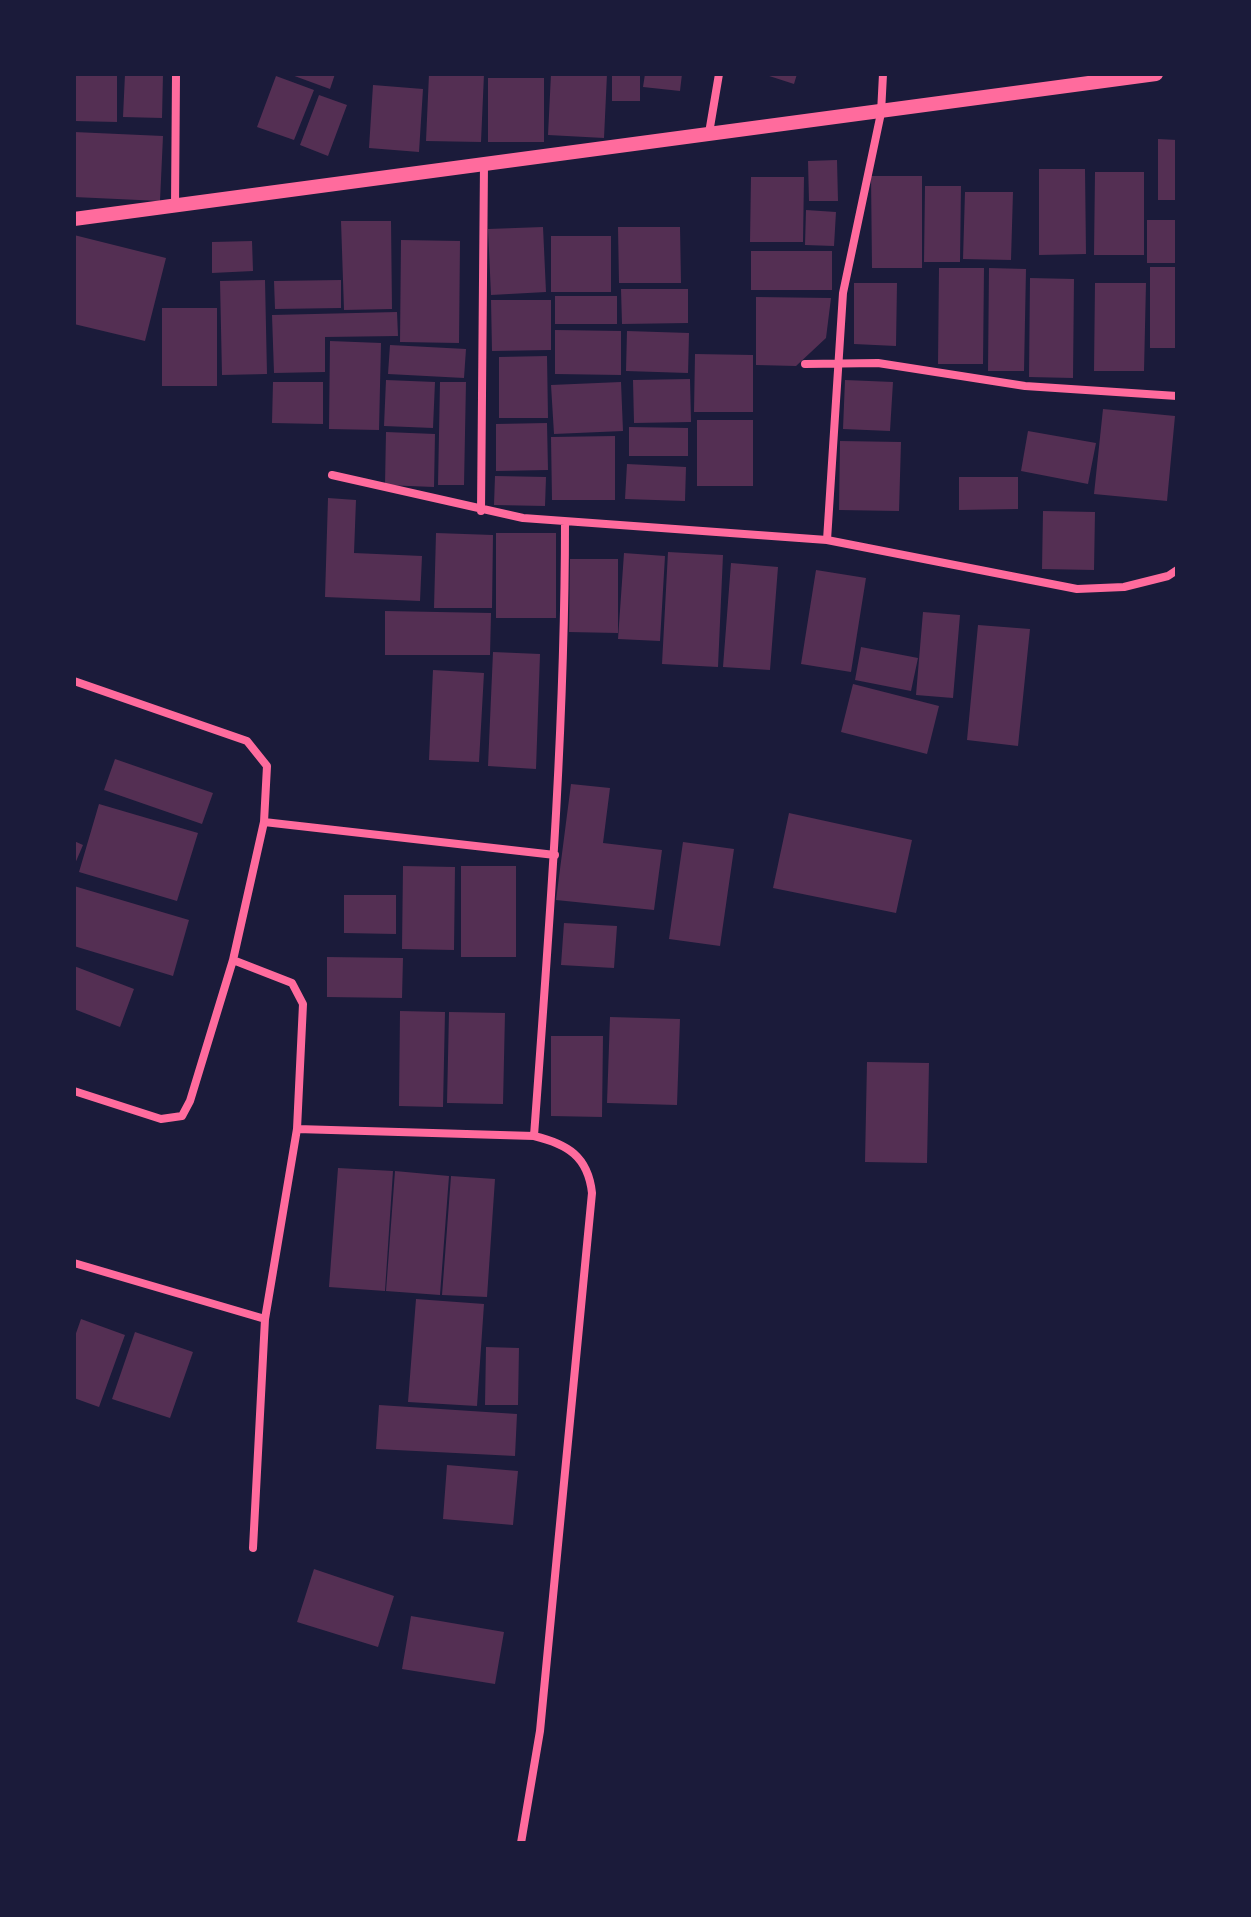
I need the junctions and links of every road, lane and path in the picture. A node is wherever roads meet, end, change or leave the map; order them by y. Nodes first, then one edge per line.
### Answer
1 (719, 74) edge
2 (883, 74) edge
3 (1156, 74) edge
4 (176, 75) edge
5 (881, 113) junction
6 (709, 133) junction
7 (484, 162) junction
8 (174, 207) junction
9 (74, 219) edge
10 (840, 361) junction
11 (805, 364) dead end
12 (1177, 396) edge
13 (332, 475) dead end
14 (481, 511) junction
15 (565, 522) junction
16 (827, 540) junction
17 (1177, 570) edge
18 (74, 681) edge
19 (264, 822) junction
20 (555, 855) junction
21 (233, 960) junction
22 (74, 1091) edge
23 (297, 1129) junction
24 (534, 1136) junction
25 (74, 1263) edge
26 (265, 1319) junction
27 (253, 1548) dead end
28 (521, 1843) edge

1 - 6 street
2 - 5 street
3 - 5 street
4 - 8 street
5 - 6 street
5 - 10 street
6 - 7 street
7 - 8 street
7 - 14 street
8 - 9 street
10 - 11 street
10 - 12 street
10 - 16 street
13 - 14 street
14 - 15 street
15 - 16 street
15 - 20 street
16 - 17 street
18 - 19 street
19 - 20 street
19 - 21 street
20 - 24 street
21 - 22 street
21 - 23 street
23 - 24 street
23 - 26 street
24 - 28 street
25 - 26 street
26 - 27 street

